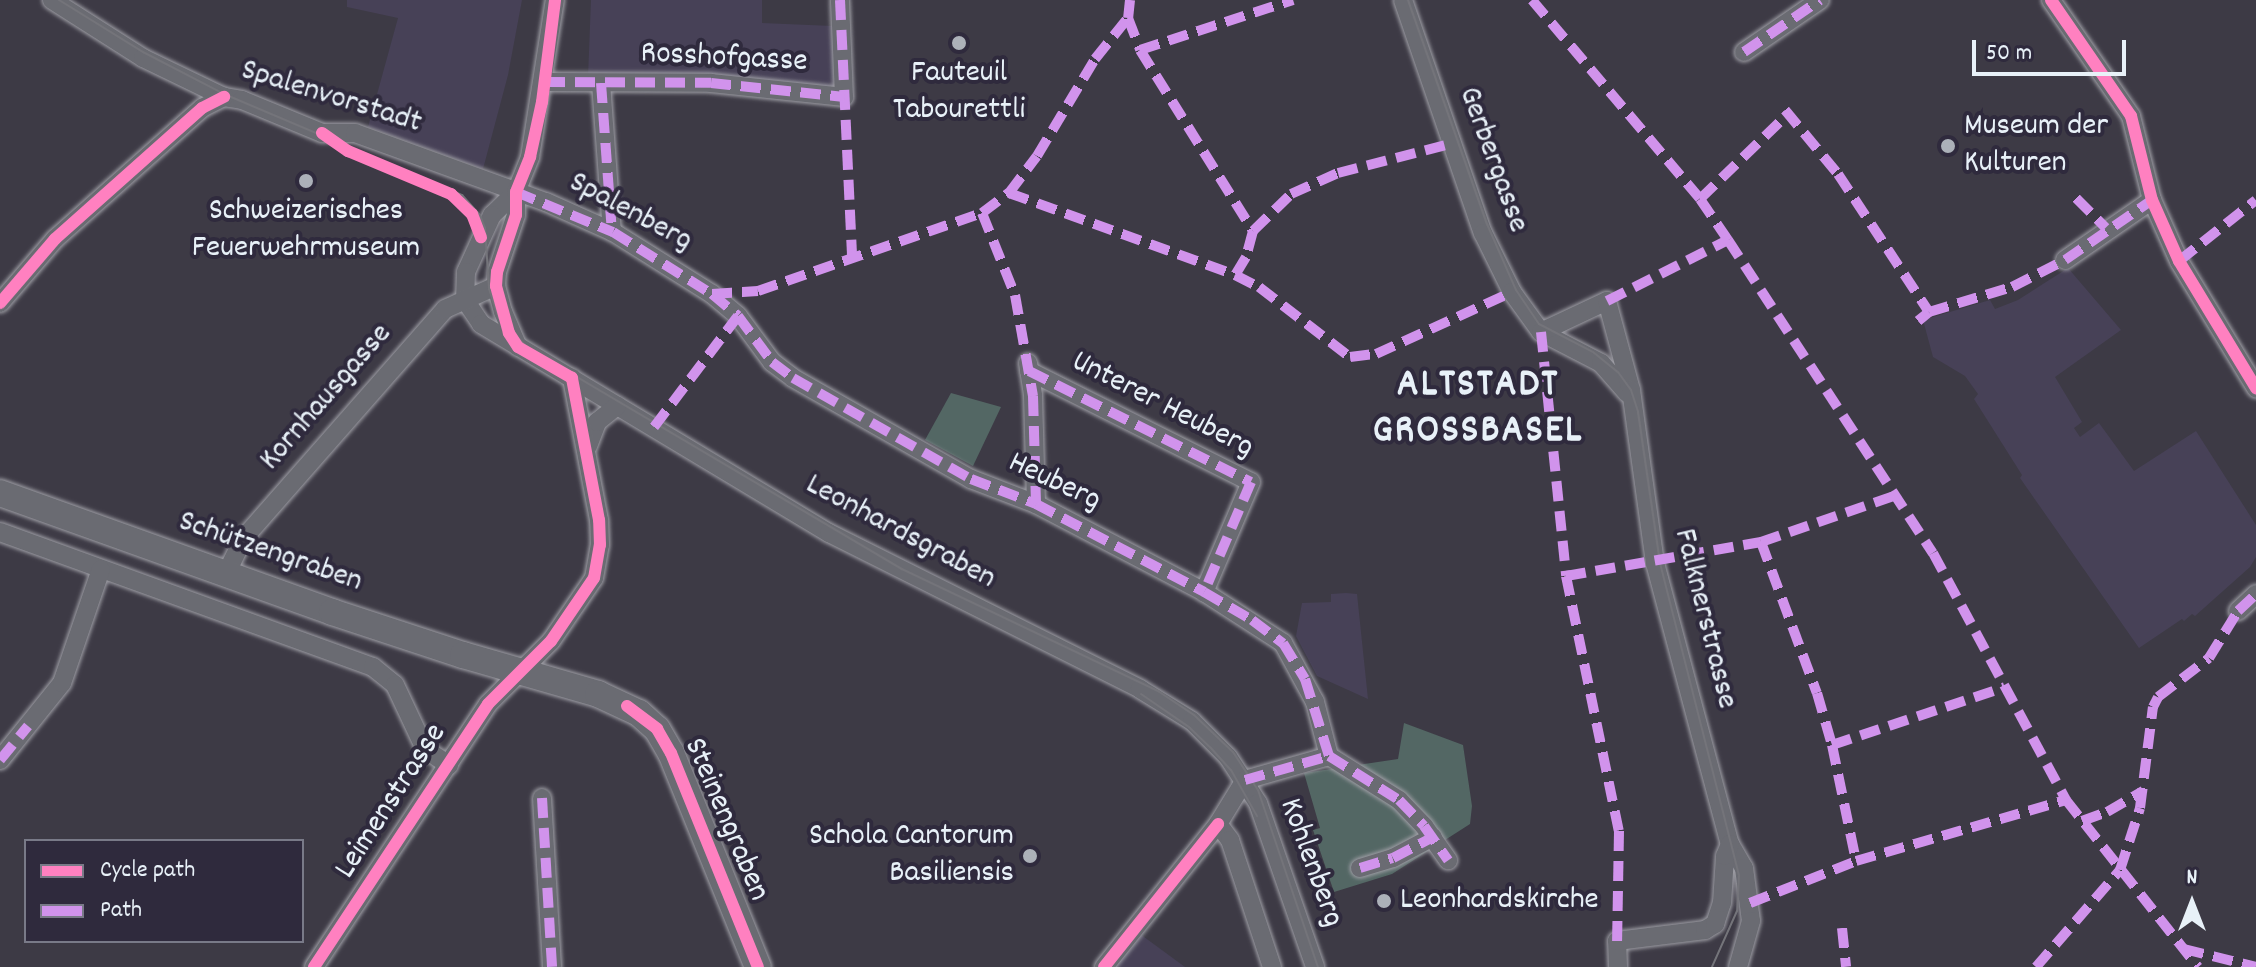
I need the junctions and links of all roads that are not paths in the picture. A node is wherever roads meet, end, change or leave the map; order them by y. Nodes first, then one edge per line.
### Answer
1 (52, 0) edge
2 (555, 0) edge
3 (840, 0) edge
4 (1403, 0) edge
5 (1820, 0) edge
6 (2051, 0) edge
7 (1744, 52) dead end
8 (545, 82) junction
9 (601, 83) junction
10 (224, 97) junction
11 (516, 192) junction
12 (2152, 200) junction
13 (612, 232) junction
14 (2065, 260) dead end
15 (496, 286) junction
16 (712, 294) joint
17 (465, 300) junction
18 (0, 303) edge
19 (1541, 332) junction
20 (518, 347) junction
21 (572, 378) junction
22 (2256, 388) edge
23 (617, 406) junction
24 (1633, 406) junction
25 (587, 449) junction
26 (0, 493) edge
27 (1036, 504) junction
28 (0, 532) edge
29 (101, 569) junction
30 (226, 574) junction
31 (1204, 592) junction
32 (2256, 594) edge
33 (2238, 611) dead end
34 (520, 670) junction
35 (580, 688) joint
36 (1329, 756) junction
37 (0, 760) edge
38 (449, 765) junction
39 (1245, 780) junction
40 (542, 798) dead end
41 (1218, 824) junction
42 (1433, 837) junction
43 (1730, 844) junction
44 (1448, 860) dead end
45 (1360, 868) dead end
46 (314, 967) edge
47 (552, 967) edge
48 (758, 967) edge
49 (1104, 967) edge
50 (1272, 967) edge
51 (1315, 967) edge
52 (1618, 967) edge
53 (1738, 967) edge

1 - 10 street, Spalenvorstadt
2 - 8 street
3 - 9 street, Rosshofgasse
4 - 19 street, Gerbergasse
5 - 7 street
6 - 12 street
8 - 9 street, Rosshofgasse
8 - 11 street
9 - 13 street, Rosshofgasse
10 - 11 street, Spalenvorstadt
10 - 18 street
11 - 13 street, Spalenberg
11 - 15 street
11 - 17 street
12 - 14 street
12 - 22 street
13 - 16 street, Spalenberg
15 - 17 street, Kornhausgasse
15 - 20 street
16 - 27 street, Heuberg
17 - 20 street, Leonhardsgraben
17 - 30 street, Kornhausgasse
19 - 24 street, Falknerstrasse
19 - 24 street, Falknerstrasse
20 - 21 street, Leonhardsgraben
21 - 23 street, Leonhardsgraben
21 - 25 street, Leimenstrasse
23 - 25 street
23 - 39 street, Leonhardsgraben
24 - 43 street, Falknerstrasse
25 - 34 street, Leimenstrasse
26 - 30 main road, Schützengraben
27 - 31 street, Heuberg
27 - 31 street, Unterer Heuberg
28 - 29 street
29 - 37 street
29 - 38 street
30 - 34 main road, Schützengraben
31 - 36 street, Heuberg
32 - 33 street
34 - 35 main road, Schützengraben
34 - 38 street, Leimenstrasse
35 - 48 main road, Steinengraben
36 - 39 street
36 - 42 street
38 - 46 street, Leimenstrasse
39 - 41 street
39 - 51 street, Kohlenberg
40 - 47 street
41 - 49 street
41 - 50 street
42 - 44 street
42 - 45 street
43 - 52 street, Falknerstrasse
43 - 53 street, Falknerstrasse

